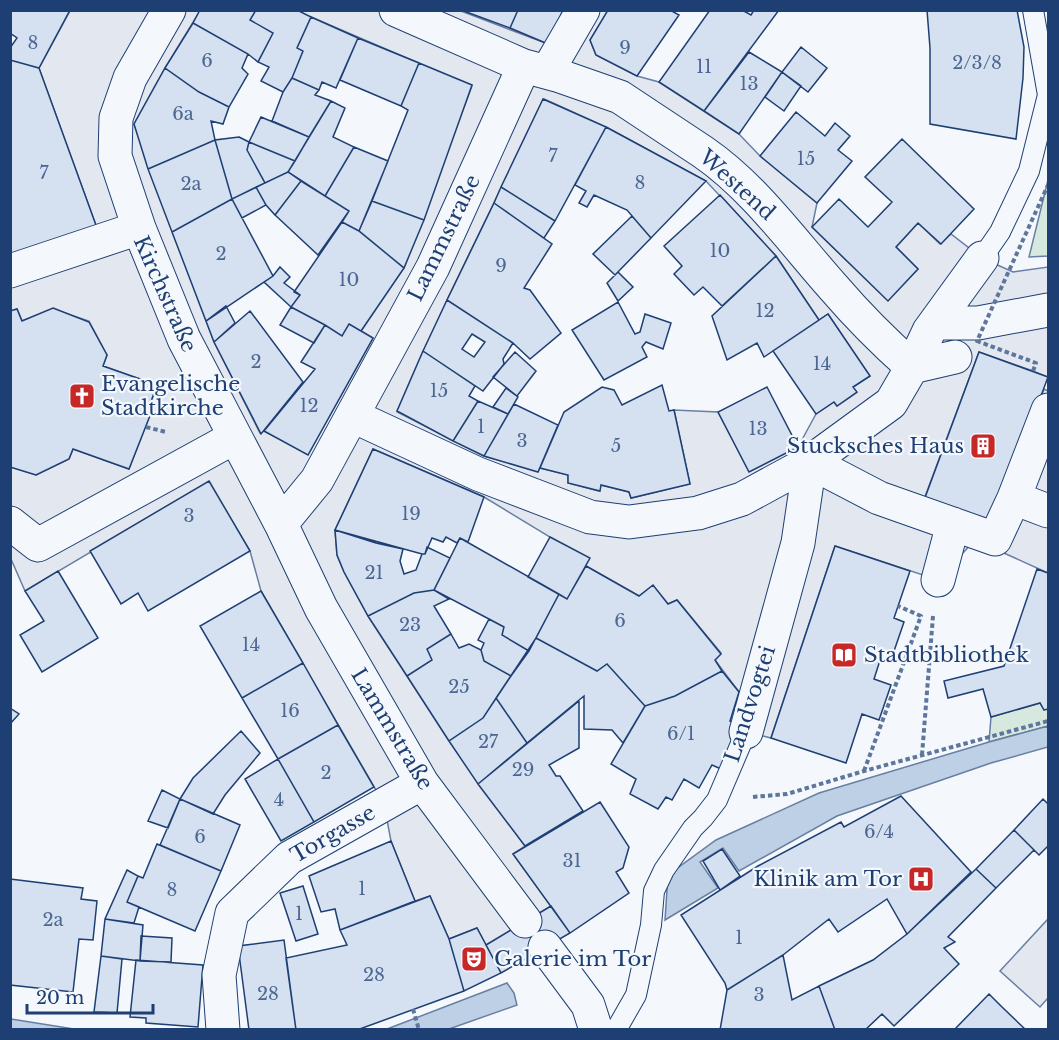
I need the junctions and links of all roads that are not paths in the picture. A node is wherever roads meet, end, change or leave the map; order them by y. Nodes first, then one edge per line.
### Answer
1 (396, 10) edge
2 (583, 10) edge
3 (1033, 10) edge
4 (162, 14) edge
5 (536, 69) junction
6 (139, 228) junction
7 (982, 258) joint
8 (10, 271) edge
9 (1048, 310) edge
10 (936, 323) junction
11 (955, 357) dead end
12 (912, 367) junction
13 (1048, 410) edge
14 (353, 416) junction
15 (235, 437) junction
16 (810, 462) junction
17 (1014, 498) junction
18 (1048, 511) edge
19 (10, 523) edge
20 (281, 524) junction
21 (952, 524) junction
22 (938, 580) road end
23 (746, 732) joint
24 (422, 783) junction
25 (525, 921) dead end
26 (545, 947) dead end
27 (223, 1029) edge
28 (596, 1029) edge
29 (616, 1029) edge

1 - 5 street
2 - 5 street, Lammstraße
3 - 7 lane
4 - 6 street
5 - 12 street, Westend
5 - 14 street, Lammstraße
6 - 8 street, Kirchstraße
6 - 15 street, Kirchstraße
7 - 10 street
9 - 10 street
10 - 12 street
11 - 12 street
12 - 16 street
13 - 17 street
14 - 16 street
14 - 20 street, Lammstraße
15 - 19 street
15 - 20 street, Lammstraße
16 - 21 street
16 - 23 street, Landvogtei
17 - 18 street
17 - 21 street
20 - 24 street, Lammstraße
21 - 22 street
23 - 29 lane, Landvogtei
24 - 25 street, Lammstraße
24 - 27 street, Torgasse
26 - 28 street

